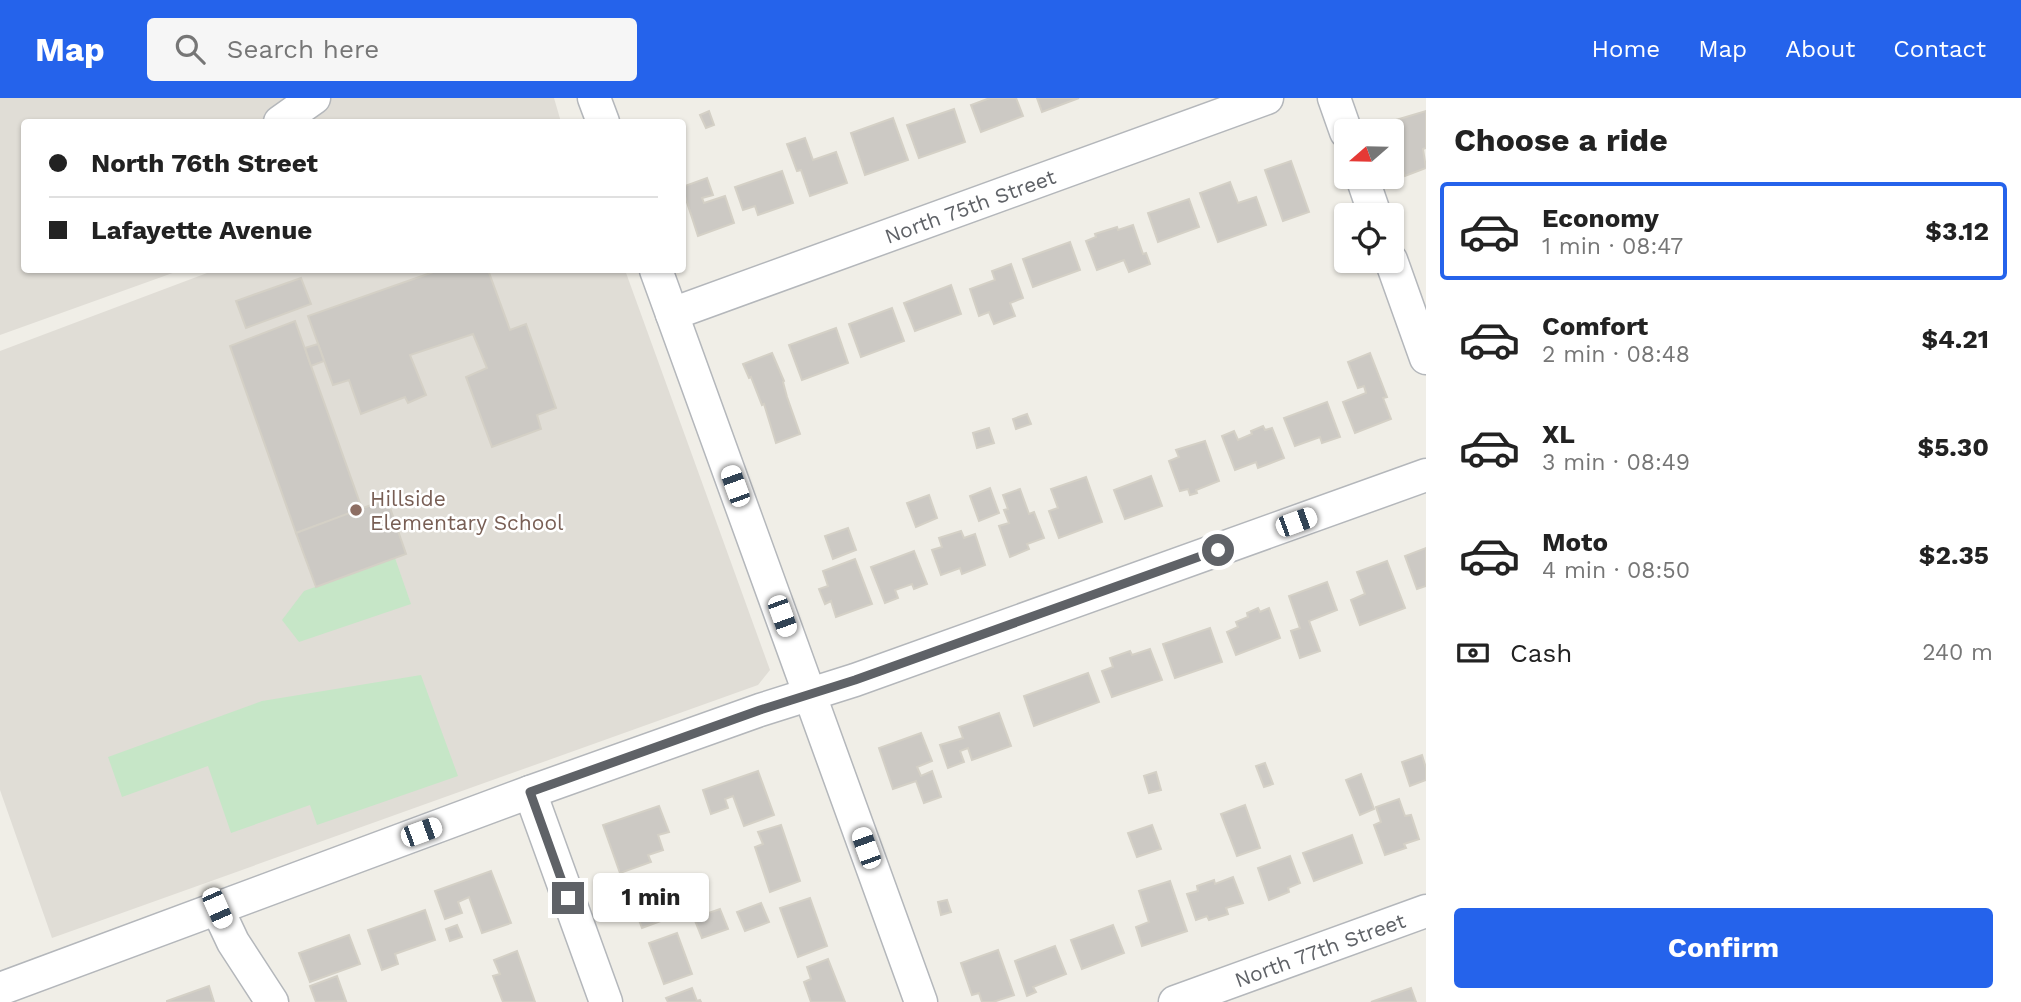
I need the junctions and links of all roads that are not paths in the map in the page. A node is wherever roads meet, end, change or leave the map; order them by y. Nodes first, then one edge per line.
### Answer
1 (314, 98) edge
2 (594, 98) edge
3 (1267, 98) edge
4 (1334, 98) edge
5 (284, 119) edge
6 (602, 119) edge
7 (1341, 119) edge
8 (657, 273) edge
9 (1396, 273) edge
10 (672, 314) junction
11 (1426, 358) edge
12 (1426, 475) edge
13 (810, 694) junction
14 (530, 792) junction
15 (217, 908) junction
16 (1426, 911) edge
17 (0, 989) edge
18 (272, 1002) edge
19 (606, 1002) edge
20 (921, 1002) edge
21 (1175, 1002) edge

1 - 5 street
2 - 6 street
3 - 10 street, North 75th Street
4 - 7 street
8 - 10 street
9 - 11 street
10 - 13 street
12 - 13 street
13 - 14 street
13 - 20 street
14 - 15 street
14 - 19 street
15 - 17 street
15 - 18 street
16 - 21 street, North 77th Street

